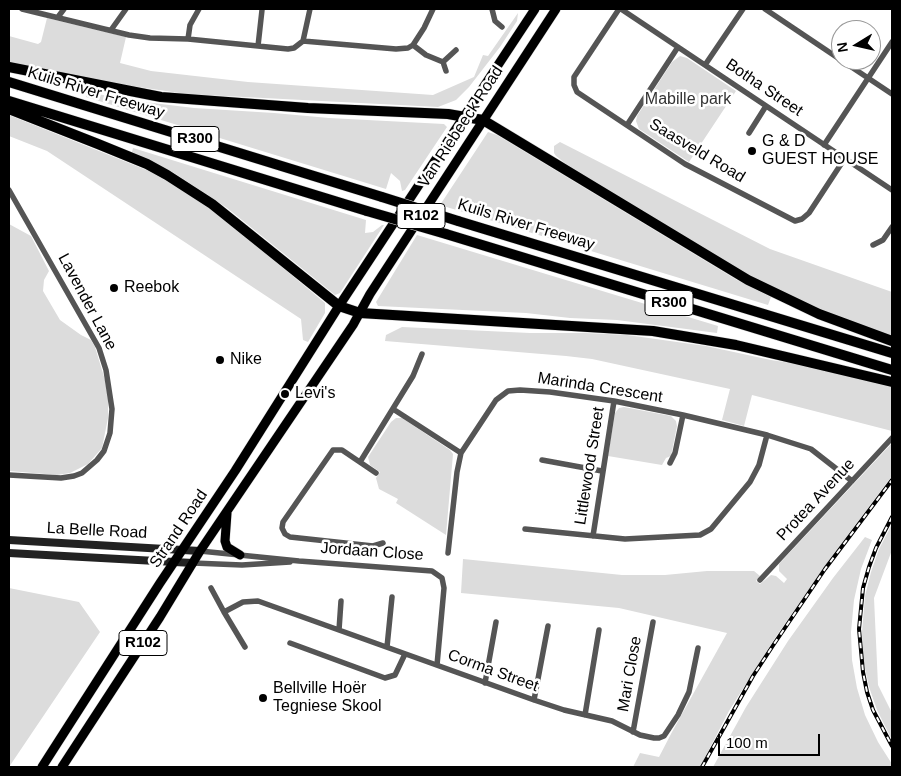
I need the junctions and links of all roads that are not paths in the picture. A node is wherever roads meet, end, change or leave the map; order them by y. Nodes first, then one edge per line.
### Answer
1 (22, 9) edge
2 (64, 9) edge
3 (126, 9) edge
4 (199, 9) edge
5 (310, 9) edge
6 (433, 9) edge
7 (492, 9) edge
8 (535, 9) edge
9 (556, 9) edge
10 (620, 9) edge
11 (743, 9) edge
12 (765, 9) edge
13 (262, 10) edge
14 (58, 17) junction
15 (502, 26) dead end
16 (111, 30) junction
17 (188, 39) junction
18 (303, 42) junction
19 (892, 42) edge
20 (413, 44) junction
21 (258, 46) junction
22 (678, 47) junction
23 (456, 50) dead end
24 (831, 53) edge
25 (442, 62) junction
26 (705, 65) junction
27 (9, 67) edge
28 (856, 70) edge
29 (446, 71) dead end
30 (867, 77) junction
31 (9, 82) edge
32 (892, 94) edge
33 (9, 101) edge
34 (766, 106) junction
35 (9, 109) edge
36 (464, 116) junction
37 (483, 120) junction
38 (627, 125) junction
39 (749, 133) dead end
40 (824, 145) junction
41 (844, 158) junction
42 (9, 190) edge
43 (892, 190) edge
44 (892, 227) edge
45 (872, 245) dead end
46 (339, 306) junction
47 (360, 313) junction
48 (892, 341) edge
49 (892, 353) edge
50 (422, 354) dead end
51 (892, 370) edge
52 (892, 382) edge
53 (614, 400) junction
54 (393, 409) junction
55 (683, 415) junction
56 (767, 435) junction
57 (892, 438) edge
58 (461, 453) junction
59 (542, 460) dead end
60 (360, 462) junction
61 (670, 464) dead end
62 (602, 471) junction
63 (376, 473) dead end
64 (9, 475) edge
65 (852, 481) junction
66 (228, 511) junction
67 (525, 529) dead end
68 (593, 536) junction
69 (9, 540) edge
70 (383, 543) dead end
71 (183, 550) junction
72 (200, 551) junction
73 (9, 553) edge
74 (448, 553) dead end
75 (240, 555) junction
76 (299, 561) junction
77 (174, 562) junction
78 (192, 563) junction
79 (760, 580) dead end
80 (211, 588) dead end
81 (392, 598) dead end
82 (341, 601) dead end
83 (224, 612) junction
84 (496, 622) dead end
85 (653, 622) dead end
86 (548, 626) dead end
87 (339, 630) junction
88 (600, 630) dead end
89 (290, 643) dead end
90 (245, 647) dead end
91 (387, 647) junction
92 (698, 648) dead end
93 (405, 654) junction
94 (437, 665) junction
95 (486, 683) junction
96 (534, 700) junction
97 (584, 715) junction
98 (633, 732) junction
99 (42, 767) edge
100 (62, 767) edge

1 - 14 street
2 - 14 street
3 - 16 street
4 - 17 street
5 - 18 street
6 - 20 street
7 - 15 street
8 - 36 main road, Van Riebeeck Road / R102
9 - 37 main road, Van Riebeeck Road / R102
10 - 22 street, Botha Street
10 - 38 street, Saasveld Road
11 - 26 street
12 - 24 street
13 - 21 street
14 - 16 street
16 - 17 street
17 - 21 street
18 - 20 street
18 - 21 street
19 - 30 street
20 - 25 street
22 - 26 street, Botha Street
22 - 38 street
23 - 25 street
25 - 29 street
26 - 34 street, Botha Street
27 - 36 highway
28 - 30 street
30 - 32 street
30 - 40 street
31 - 49 highway, Kuils River Freeway / R300, bridge
33 - 51 highway, Kuils River Freeway / R300, bridge
34 - 39 street
34 - 40 street, Botha Street
35 - 46 highway
36 - 37 highway
36 - 46 main road, Van Riebeeck Road / R102
37 - 47 main road, Van Riebeeck Road / R102
37 - 48 highway
38 - 41 street, Saasveld Road
40 - 41 street, Botha Street
41 - 43 street, Botha Street
42 - 64 street, Lavender Lane
44 - 45 street
46 - 47 highway
46 - 71 main road, Strand Road / R102
47 - 52 highway
47 - 66 main road, Strand Road / R102
50 - 54 street
53 - 55 street, Marinda Crescent
53 - 58 street, Marinda Crescent
53 - 62 street, Littlewood Street
54 - 58 street
54 - 60 street
55 - 56 street, Marinda Crescent
55 - 61 street
56 - 65 street, Marinda Crescent
56 - 68 street
57 - 65 street, Protea Avenue
58 - 74 street, Marinda Crescent
59 - 62 street
60 - 63 street
60 - 70 street
62 - 68 street, Littlewood Street
65 - 79 street, Protea Avenue
66 - 72 main road, Strand Road / R102
66 - 75 main road
67 - 68 street
69 - 71 main road, La Belle Road
71 - 72 main road, La Belle Road
71 - 77 main road, Strand Road / R102
72 - 75 street, Jordaan Close
72 - 78 main road, Strand Road / R102
73 - 77 main road, La Belle Road
75 - 76 street, Jordaan Close
76 - 78 street, Jordaan Close
76 - 94 street, Jordaan Close
77 - 78 main road, La Belle Road
77 - 99 main road, Strand Road / R102
78 - 100 main road, Strand Road / R102
80 - 83 street
81 - 91 street
82 - 87 street
83 - 87 street, Corma Street
83 - 90 street
84 - 95 street
85 - 98 street, Mari Close
86 - 96 street
87 - 91 street, Corma Street
88 - 97 street
89 - 93 street
91 - 93 street, Corma Street
92 - 98 street, Corma Street
93 - 94 street, Corma Street
94 - 95 street, Corma Street
95 - 96 street, Corma Street
96 - 97 street, Corma Street
97 - 98 street, Corma Street

